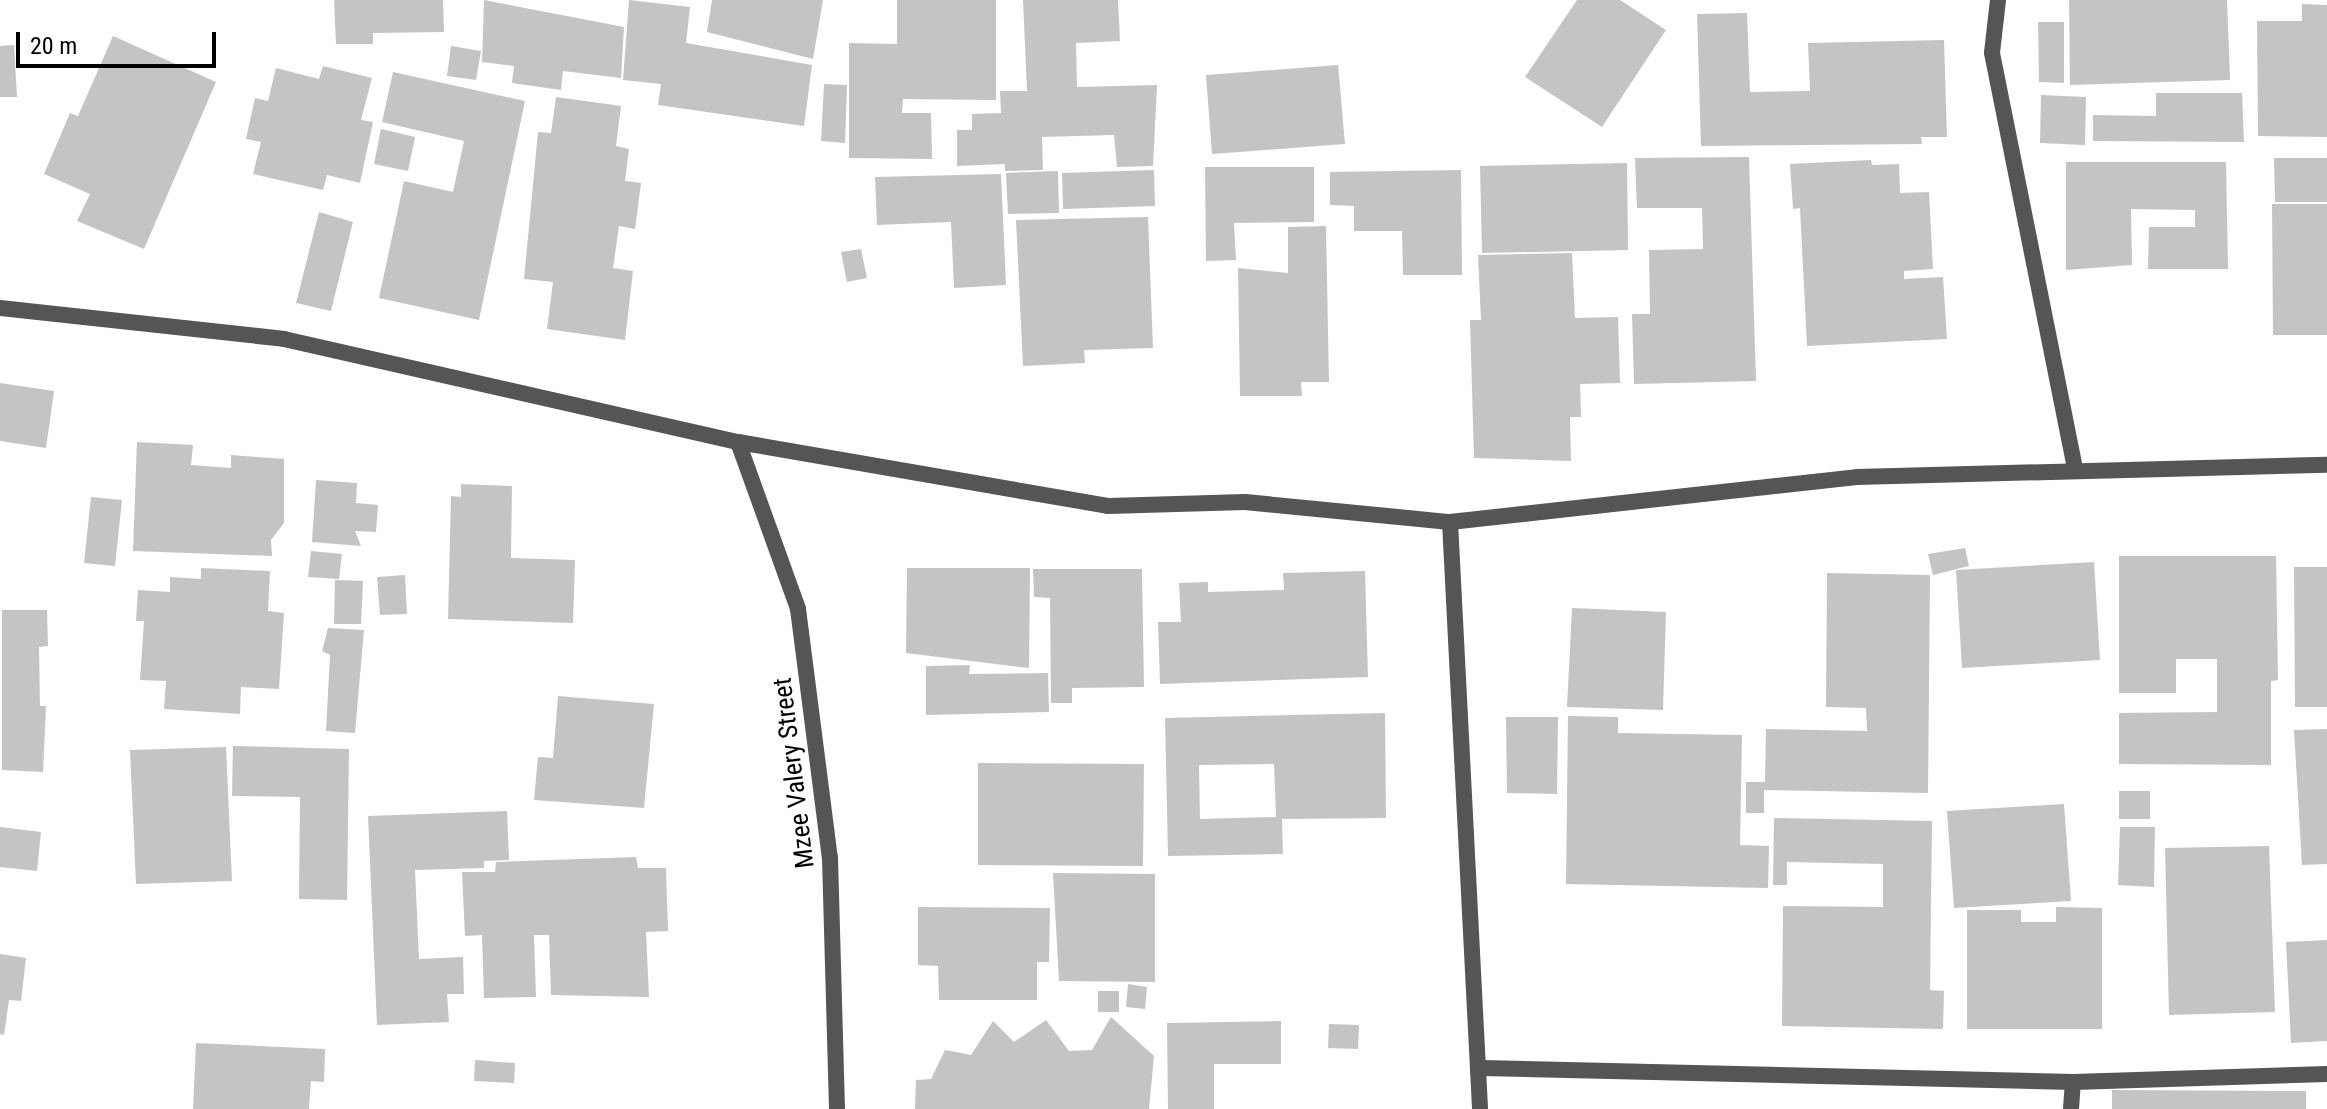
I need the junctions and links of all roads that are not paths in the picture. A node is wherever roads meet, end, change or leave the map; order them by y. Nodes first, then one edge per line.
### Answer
1 (1998, 0) edge
2 (0, 308) edge
3 (738, 442) junction
4 (2327, 465) edge
5 (2075, 470) junction
6 (1450, 522) junction
7 (1482, 1068) junction
8 (2327, 1074) edge
9 (2073, 1082) junction
10 (837, 1109) edge
11 (1480, 1109) edge
12 (2071, 1109) edge

1 - 5 street
2 - 3 street
3 - 6 street
3 - 10 street, Mzee Valery Street
4 - 5 street
5 - 6 street
6 - 7 street
7 - 9 street
7 - 11 street
8 - 9 street
9 - 12 street

